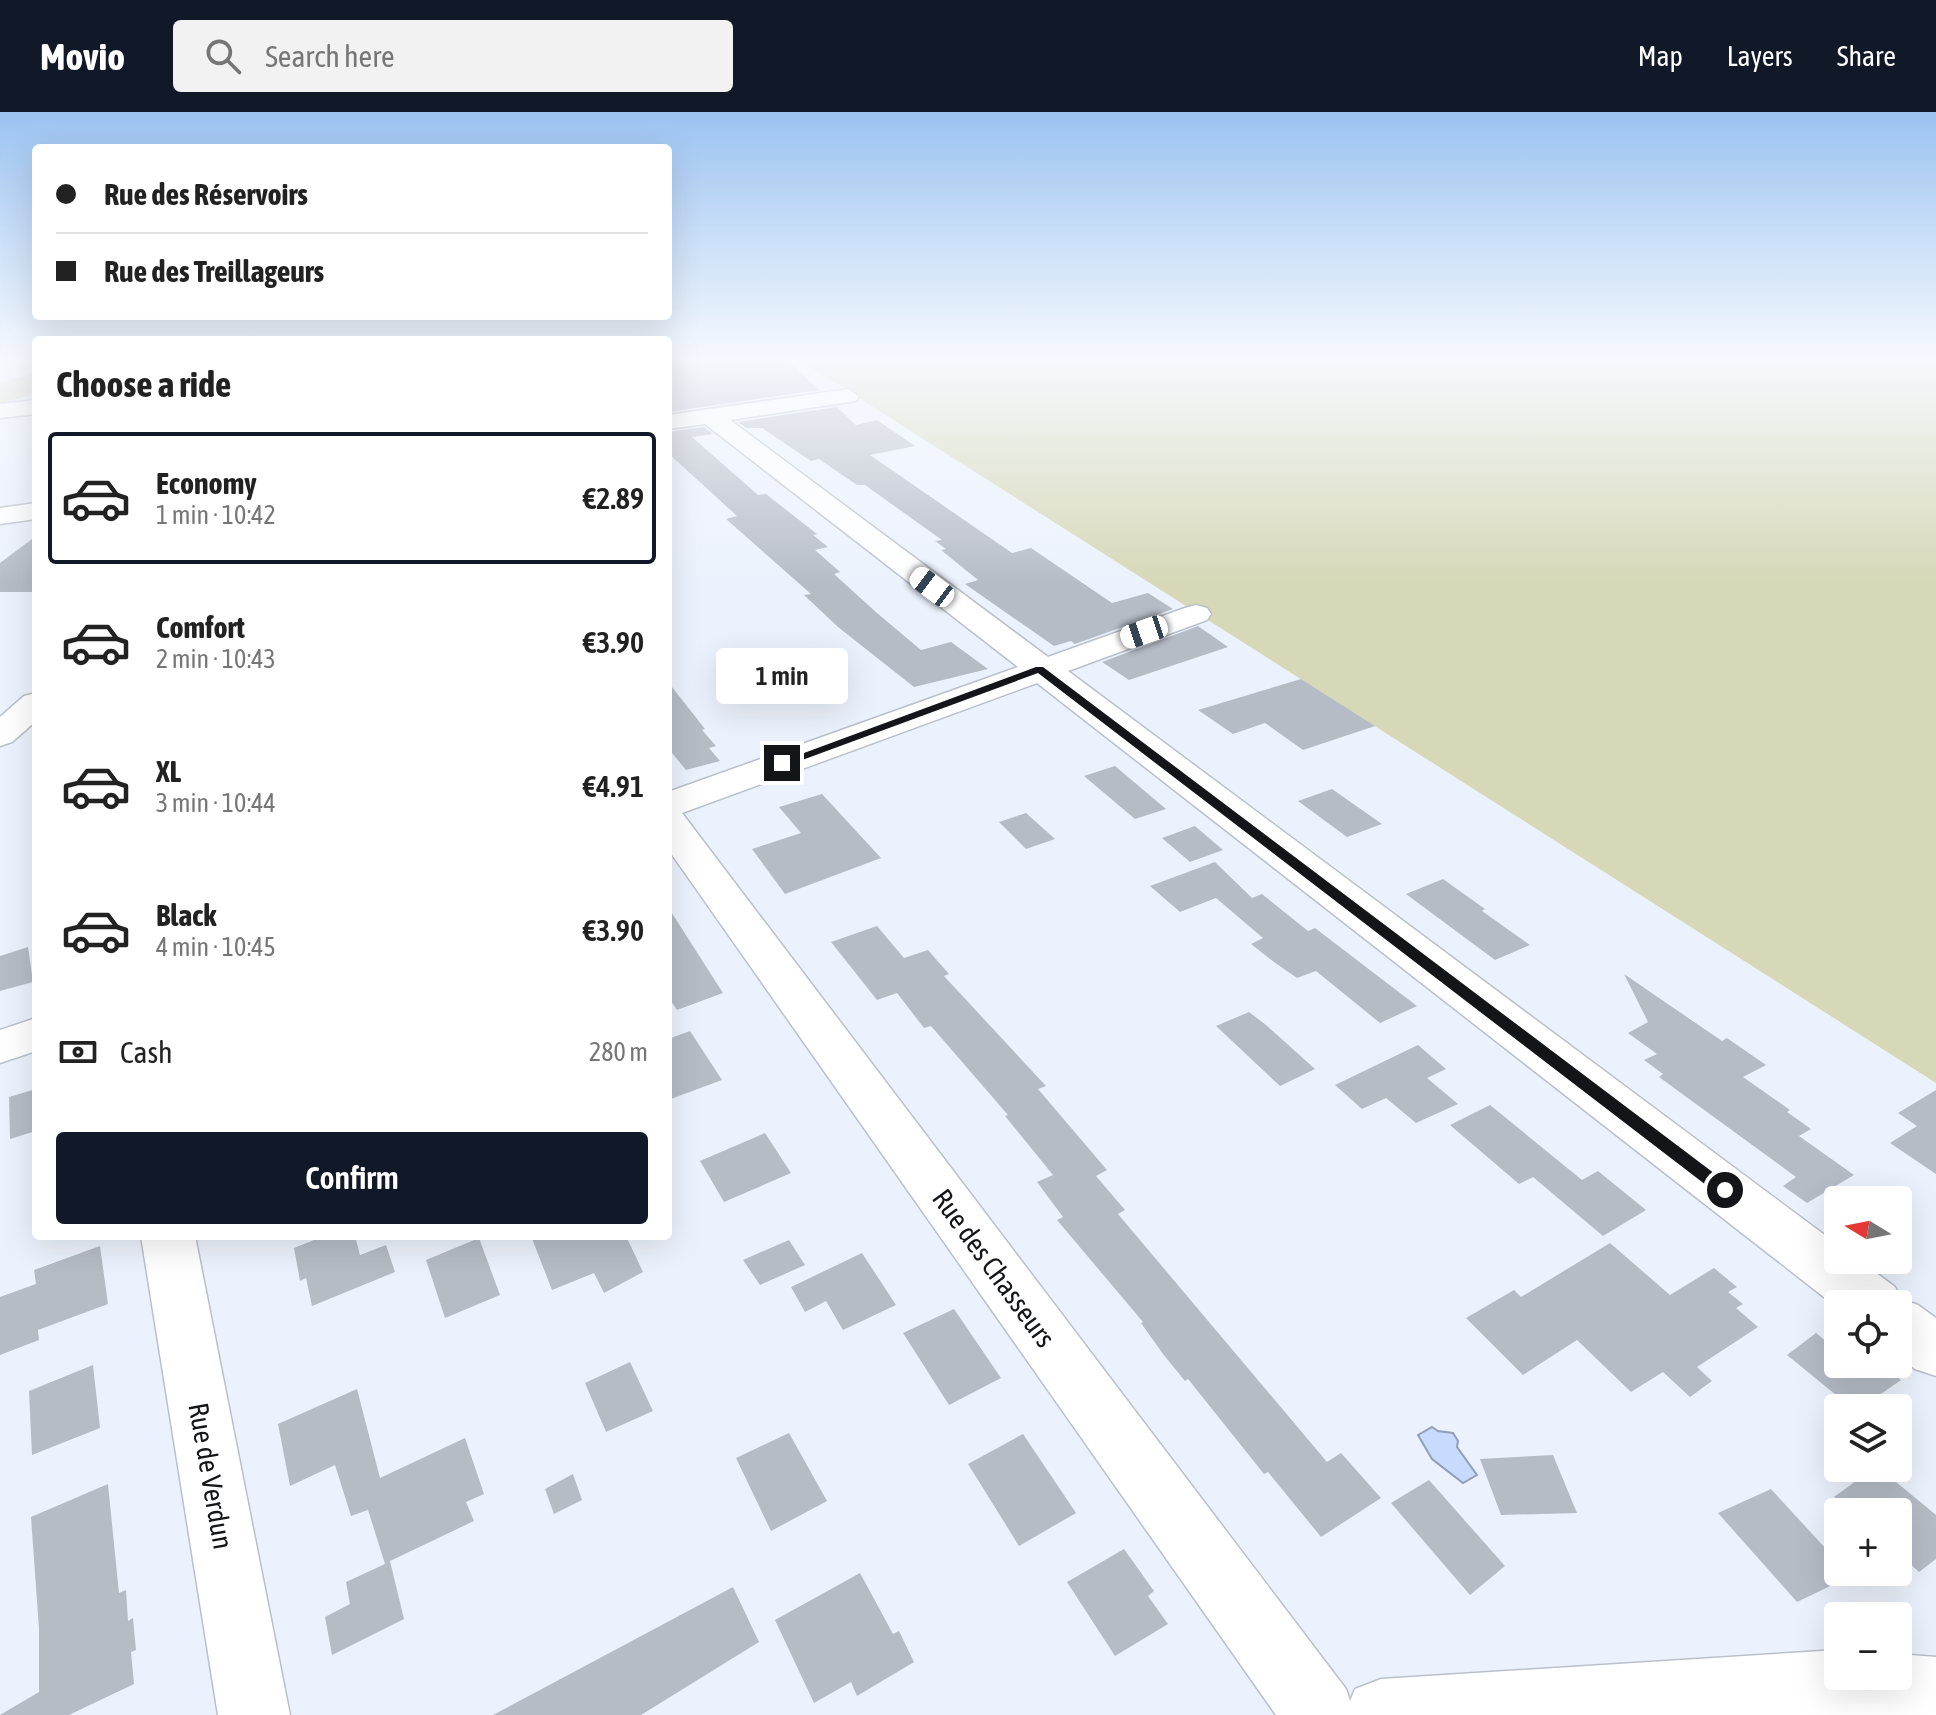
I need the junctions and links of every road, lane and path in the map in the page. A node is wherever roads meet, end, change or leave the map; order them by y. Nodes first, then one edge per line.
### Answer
1 (734, 435) edge
2 (32, 511) edge
3 (0, 516) edge
4 (0, 533) edge
5 (1196, 614) dead end
6 (1039, 669) junction
7 (32, 707) edge
8 (0, 735) edge
9 (672, 804) edge
10 (672, 826) edge
11 (32, 1035) edge
12 (0, 1047) edge
13 (169, 1240) edge
14 (1857, 1290) edge
15 (1912, 1333) edge
16 (1936, 1351) edge
17 (1936, 1693) edge
18 (254, 1715) edge
19 (1320, 1715) edge
20 (1381, 1715) edge

1 - 6 street
2 - 3 street
2 - 4 street
5 - 6 street
6 - 9 street
6 - 14 street
7 - 8 street
10 - 19 street, Rue des Chasseurs
11 - 12 street
13 - 18 street, Rue de Verdun
15 - 16 street
17 - 20 street

